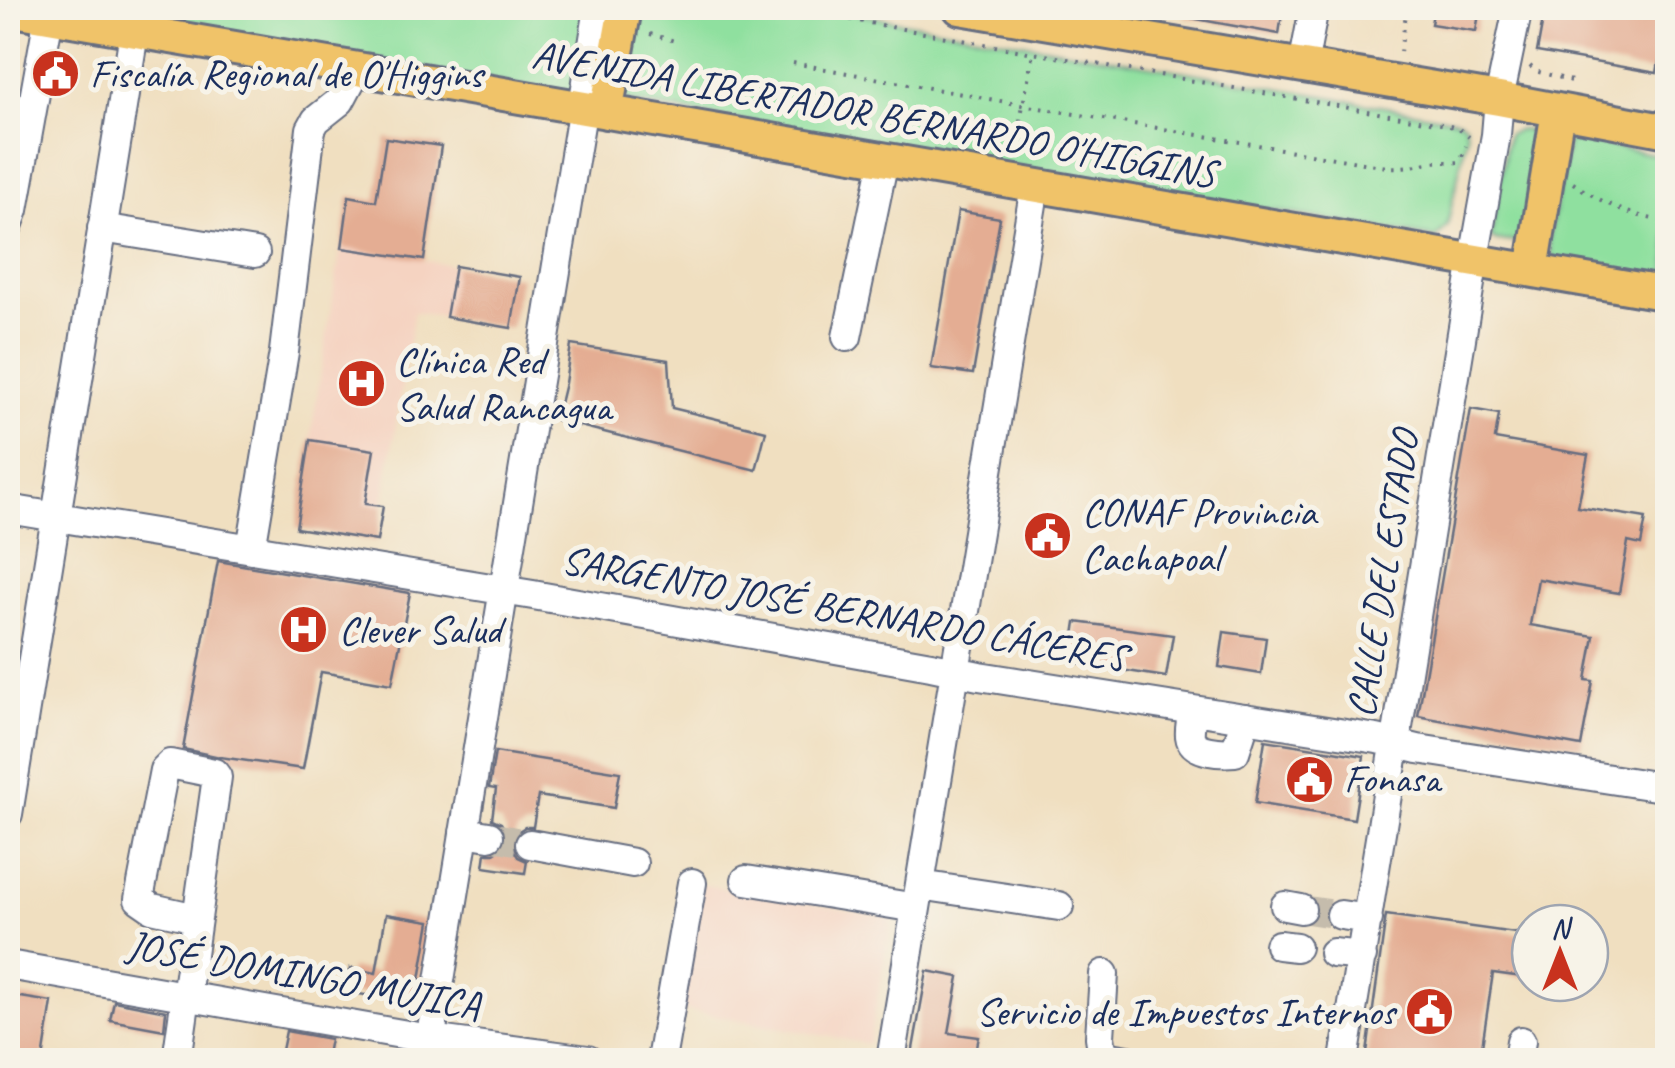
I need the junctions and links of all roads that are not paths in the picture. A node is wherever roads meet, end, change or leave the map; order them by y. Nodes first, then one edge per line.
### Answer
1 (599, 8) edge
2 (960, 8) edge
3 (1314, 8) edge
4 (1518, 8) edge
5 (8, 10) edge
6 (49, 16) junction
7 (1083, 18) edge
8 (136, 20) edge
9 (636, 20) edge
10 (1302, 66) junction
11 (357, 69) junction
12 (1499, 99) junction
13 (594, 110) junction
14 (1572, 114) junction
15 (1668, 131) edge
16 (884, 160) junction
17 (1022, 184) junction
18 (8, 226) edge
19 (102, 228) junction
20 (255, 253) dead end
21 (1474, 259) junction
22 (1532, 270) junction
23 (1668, 294) edge
24 (848, 337) dead end
25 (8, 509) edge
26 (56, 517) junction
27 (250, 549) junction
28 (504, 592) junction
29 (955, 671) junction
30 (1397, 743) junction
31 (1668, 788) edge
32 (8, 814) edge
33 (530, 844) tunnel mouth
34 (633, 863) dead end
35 (746, 880) dead end
36 (692, 883) dead end
37 (918, 896) junction
38 (1059, 906) dead end
39 (196, 918) junction
40 (1333, 952) dead end
41 (1362, 956) junction
42 (8, 965) edge
43 (1104, 974) dead end
44 (186, 996) junction
45 (428, 1050) edge
46 (176, 1060) edge
47 (588, 1060) edge
48 (661, 1060) edge
49 (891, 1060) edge
50 (1128, 1060) edge
51 (1344, 1060) edge

1 - 13 street
2 - 7 main road
3 - 10 street
4 - 12 street, CALLE DEL ESTADO
5 - 6 main road, AVENIDA LIBERTADOR BERNARDO O'HIGGINS
6 - 8 main road, AVENIDA LIBERTADOR BERNARDO O'HIGGINS
6 - 18 street
7 - 10 main road
8 - 11 main road, AVENIDA LIBERTADOR BERNARDO O'HIGGINS
8 - 19 street
9 - 13 main road
10 - 12 main road
11 - 13 main road, AVENIDA LIBERTADOR BERNARDO O'HIGGINS
11 - 27 street
12 - 14 main road
12 - 21 street, CALLE DEL ESTADO
13 - 16 main road, AVENIDA LIBERTADOR BERNARDO O'HIGGINS
13 - 28 street
14 - 15 main road
14 - 22 main road
16 - 17 main road, AVENIDA LIBERTADOR BERNARDO O'HIGGINS
16 - 24 street
17 - 21 main road, AVENIDA LIBERTADOR BERNARDO O'HIGGINS
17 - 29 street
19 - 20 street
19 - 26 street
21 - 22 main road, AVENIDA LIBERTADOR BERNARDO O'HIGGINS
21 - 30 street, CALLE DEL ESTADO
22 - 23 main road, AVENIDA LIBERTADOR BERNARDO O'HIGGINS
25 - 26 street, SARGENTO JOSÉ BERNARDO CÁCERES
26 - 27 street, SARGENTO JOSÉ BERNARDO CÁCERES
26 - 32 street
27 - 28 street, SARGENTO JOSÉ BERNARDO CÁCERES
28 - 29 street, SARGENTO JOSÉ BERNARDO CÁCERES
28 - 45 street
29 - 30 street, SARGENTO JOSÉ BERNARDO CÁCERES
29 - 37 street
30 - 31 street, SARGENTO JOSÉ BERNARDO CÁCERES
30 - 41 street, CALLE DEL ESTADO
33 - 34 street
35 - 37 street
36 - 48 street
37 - 38 street
37 - 49 street
39 - 39 street
39 - 44 street
40 - 41 street
41 - 51 street, CALLE DEL ESTADO
42 - 44 street, JOSÉ DOMINGO MUJICA
43 - 50 street
44 - 45 street, JOSÉ DOMINGO MUJICA
44 - 46 street
45 - 47 street, JOSÉ DOMINGO MUJICA

